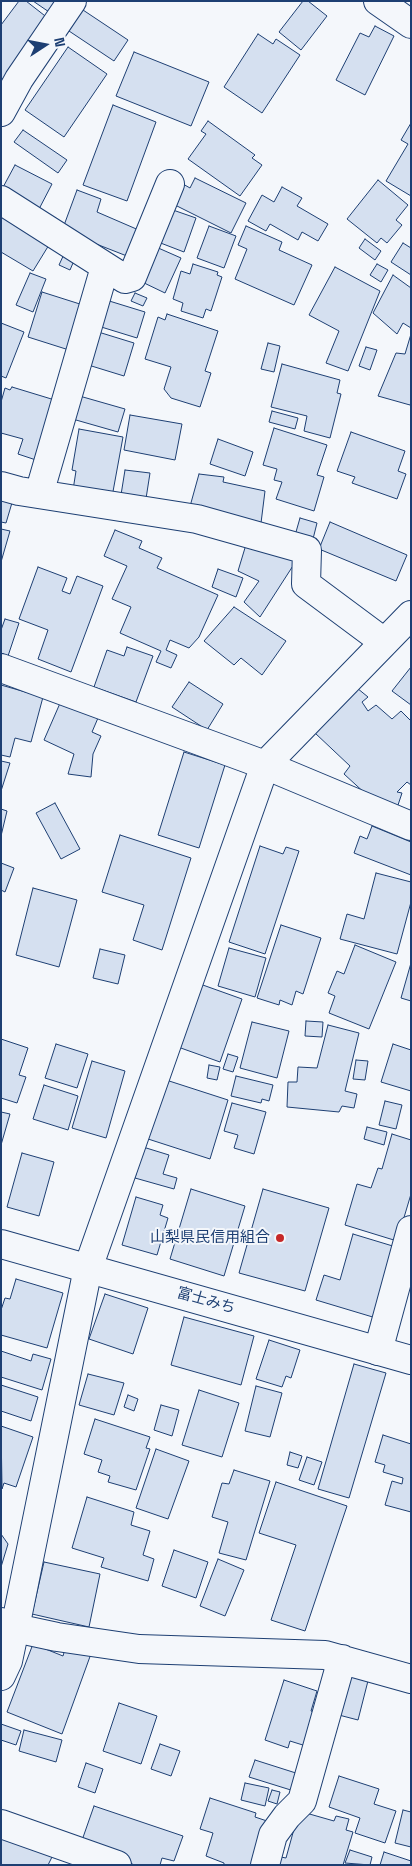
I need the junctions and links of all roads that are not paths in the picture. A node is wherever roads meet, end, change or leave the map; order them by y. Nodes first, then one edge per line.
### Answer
1 (72, 1) edge
2 (378, 1) edge
3 (411, 24) edge
4 (1, 112) edge
5 (170, 184) dead end
6 (1, 200) edge
7 (105, 267) junction
8 (1, 486) edge
9 (39, 494) junction
10 (411, 615) edge
11 (384, 642) junction
12 (1, 668) edge
13 (264, 765) junction
14 (411, 826) edge
15 (411, 1230) edge
16 (1, 1244) edge
17 (88, 1268) junction
18 (378, 1351) junction
19 (411, 1360) edge
20 (8, 1625) edge
21 (342, 1659) junction
22 (1, 1676) edge
23 (411, 1679) edge
24 (1, 1824) edge
25 (116, 1865) edge
26 (265, 1865) edge

1 - 4 main road
2 - 3 main road
5 - 7 main road
6 - 7 main road
7 - 9 main road
8 - 9 main road
9 - 11 main road
10 - 11 main road
11 - 13 main road
12 - 13 main road
13 - 14 main road
13 - 17 main road
15 - 18 main road
16 - 17 main road, 富士みち
17 - 18 main road, 富士みち
17 - 20 main road
18 - 19 main road, 富士みち
20 - 21 main road
20 - 22 main road
21 - 23 main road
21 - 26 main road
24 - 25 main road

